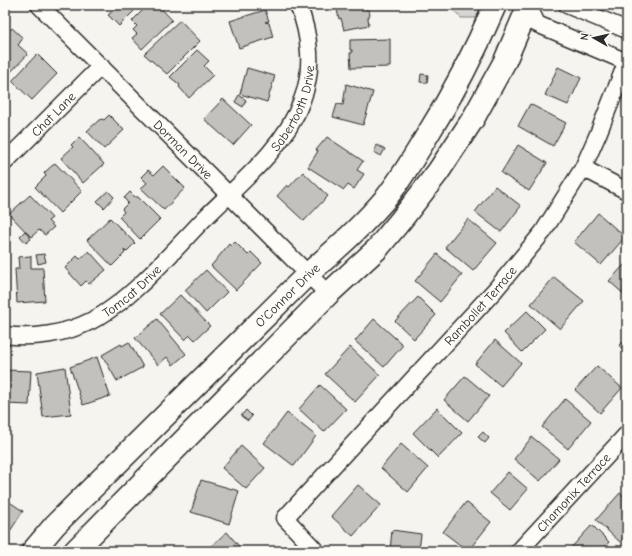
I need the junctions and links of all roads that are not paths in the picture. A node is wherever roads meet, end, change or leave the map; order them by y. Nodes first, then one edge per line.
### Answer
1 (39, 5) edge
2 (298, 5) edge
3 (495, 5) edge
4 (529, 5) edge
5 (566, 5) edge
6 (627, 30) edge
7 (627, 61) edge
8 (101, 66) junction
9 (5, 162) edge
10 (582, 168) junction
11 (627, 191) edge
12 (229, 193) junction
13 (308, 273) junction
14 (328, 294) junction
15 (5, 335) edge
16 (627, 434) edge
17 (33, 551) edge
18 (75, 551) edge
19 (316, 551) edge
20 (519, 551) edge

1 - 8 street, Dorman Drive
2 - 12 street, Sabertooth Drive
3 - 13 main road, O'Connor Drive
4 - 7 street
4 - 14 main road
5 - 6 street
7 - 10 street, Rambollet Terrace
8 - 9 street, Chat Lane
8 - 12 street, Dorman Drive
10 - 11 street
10 - 19 street, Rambollet Terrace
12 - 13 street, Dorman Drive
12 - 15 street, Tomcat Drive
13 - 14 street, Dorman Drive
13 - 17 main road, O'Connor Drive
14 - 18 main road
16 - 20 street, Chamonix Terrace

